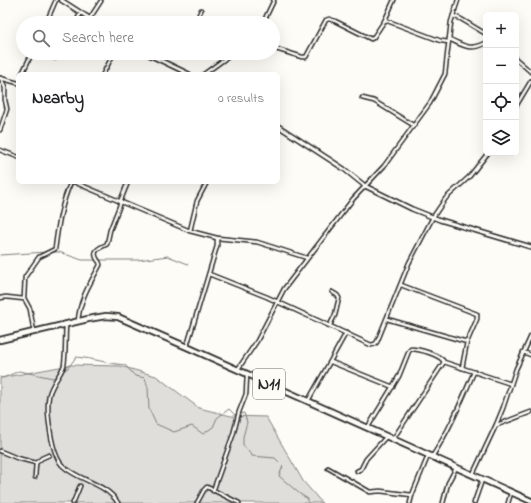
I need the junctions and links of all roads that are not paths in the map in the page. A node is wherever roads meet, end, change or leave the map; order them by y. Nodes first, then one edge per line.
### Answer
1 (56, 0) edge
2 (61, 0) edge
3 (274, 0) edge
4 (394, 0) edge
5 (457, 0) edge
6 (101, 1) edge
7 (201, 10) dead end
8 (81, 13) junction
9 (49, 16) edge
10 (79, 16) edge
11 (86, 16) edge
12 (91, 16) edge
13 (199, 16) edge
14 (266, 16) edge
15 (453, 16) junction
16 (385, 20) junction
17 (483, 32) edge
18 (449, 40) junction
19 (483, 44) edge
20 (280, 50) edge
21 (29, 60) edge
22 (110, 60) edge
23 (161, 60) edge
24 (223, 60) edge
25 (519, 62) edge
26 (23, 72) edge
27 (104, 72) edge
28 (186, 72) edge
29 (207, 72) edge
30 (531, 72) edge
31 (0, 78) edge
32 (531, 81) edge
33 (16, 82) edge
34 (362, 98) dead end
35 (519, 101) edge
36 (413, 125) junction
37 (280, 127) edge
38 (0, 130) edge
39 (0, 150) edge
40 (16, 156) edge
41 (486, 156) edge
42 (72, 184) edge
43 (78, 184) edge
44 (127, 184) edge
45 (206, 184) edge
46 (364, 186) junction
47 (121, 202) junction
48 (433, 217) junction
49 (190, 231) junction
50 (217, 238) junction
51 (531, 247) edge
52 (307, 258) junction
53 (209, 274) junction
54 (401, 285) junction
55 (332, 292) dead end
56 (0, 298) edge
57 (24, 299) junction
58 (277, 302) junction
59 (387, 319) junction
60 (78, 321) junction
61 (66, 324) junction
62 (330, 326) junction
63 (34, 332) junction
64 (346, 333) junction
65 (531, 336) edge
66 (0, 340) edge
67 (467, 342) junction
68 (187, 347) junction
69 (523, 352) junction
70 (531, 355) edge
71 (330, 362) junction
72 (444, 362) junction
73 (462, 368) junction
74 (238, 370) junction
75 (474, 372) junction
76 (247, 374) junction
77 (511, 384) junction
78 (393, 387) junction
79 (308, 401) junction
80 (531, 412) edge
81 (496, 425) junction
82 (368, 428) junction
83 (386, 436) junction
84 (393, 439) junction
85 (0, 451) edge
86 (49, 455) dead end
87 (430, 456) junction
88 (36, 463) junction
89 (328, 468) dead end
90 (456, 468) junction
91 (357, 471) dead end
92 (472, 475) junction
93 (35, 477) dead end
94 (482, 479) junction
95 (80, 486) dead end
96 (213, 490) junction
97 (511, 492) junction
98 (412, 495) junction
99 (531, 501) edge
100 (73, 503) edge
101 (118, 503) edge
102 (197, 503) edge
103 (239, 503) edge
104 (410, 503) edge
105 (443, 503) edge
106 (474, 503) edge
107 (508, 503) edge

1 - 9 street
2 - 8 street
3 - 14 street
4 - 16 street
5 - 15 street
6 - 12 street
7 - 13 street
8 - 10 street
8 - 11 street
15 - 17 street
15 - 18 street
16 - 18 street
16 - 20 street
18 - 19 street
18 - 36 street
21 - 26 street
22 - 27 street
23 - 28 street
24 - 29 street
25 - 30 street
31 - 33 street
31 - 38 street
32 - 35 street
34 - 36 street
36 - 46 street
37 - 46 street
39 - 40 street
41 - 48 street
42 - 57 street
43 - 47 street
44 - 47 street
45 - 49 street
46 - 48 street
46 - 52 street
47 - 49 street
47 - 60 street
48 - 51 street
48 - 54 street
49 - 50 street
50 - 52 street
50 - 53 street
52 - 58 street
53 - 58 street
53 - 68 street
54 - 59 street
54 - 67 street
55 - 62 street
56 - 57 street
57 - 63 street
58 - 62 street
58 - 74 street
59 - 64 street
59 - 67 street
60 - 61 highway, N11
60 - 68 highway, N11
61 - 63 highway, N11
61 - 101 street
62 - 64 street
63 - 66 highway, N11
64 - 71 street
65 - 69 street
67 - 73 street
68 - 74 highway, N11
69 - 70 street
69 - 77 street
71 - 78 street
71 - 79 street
72 - 73 street
72 - 78 street
72 - 84 street
73 - 75 street
74 - 76 highway, N11
75 - 77 street
75 - 87 street
76 - 79 highway, N11
76 - 96 street
77 - 81 street
78 - 82 street
79 - 82 highway, N11
80 - 81 street
81 - 92 street
82 - 83 highway, N11
83 - 84 highway, N11
83 - 91 street
84 - 87 highway, N11
85 - 88 street
86 - 88 street
87 - 90 highway, N11
87 - 98 street
88 - 93 street
89 - 98 street
90 - 92 highway, N11
90 - 105 street
92 - 94 highway, N11
94 - 97 highway, N11
94 - 106 street
95 - 100 street
96 - 102 street
96 - 103 street
97 - 99 highway, N11
97 - 107 street
98 - 104 street

